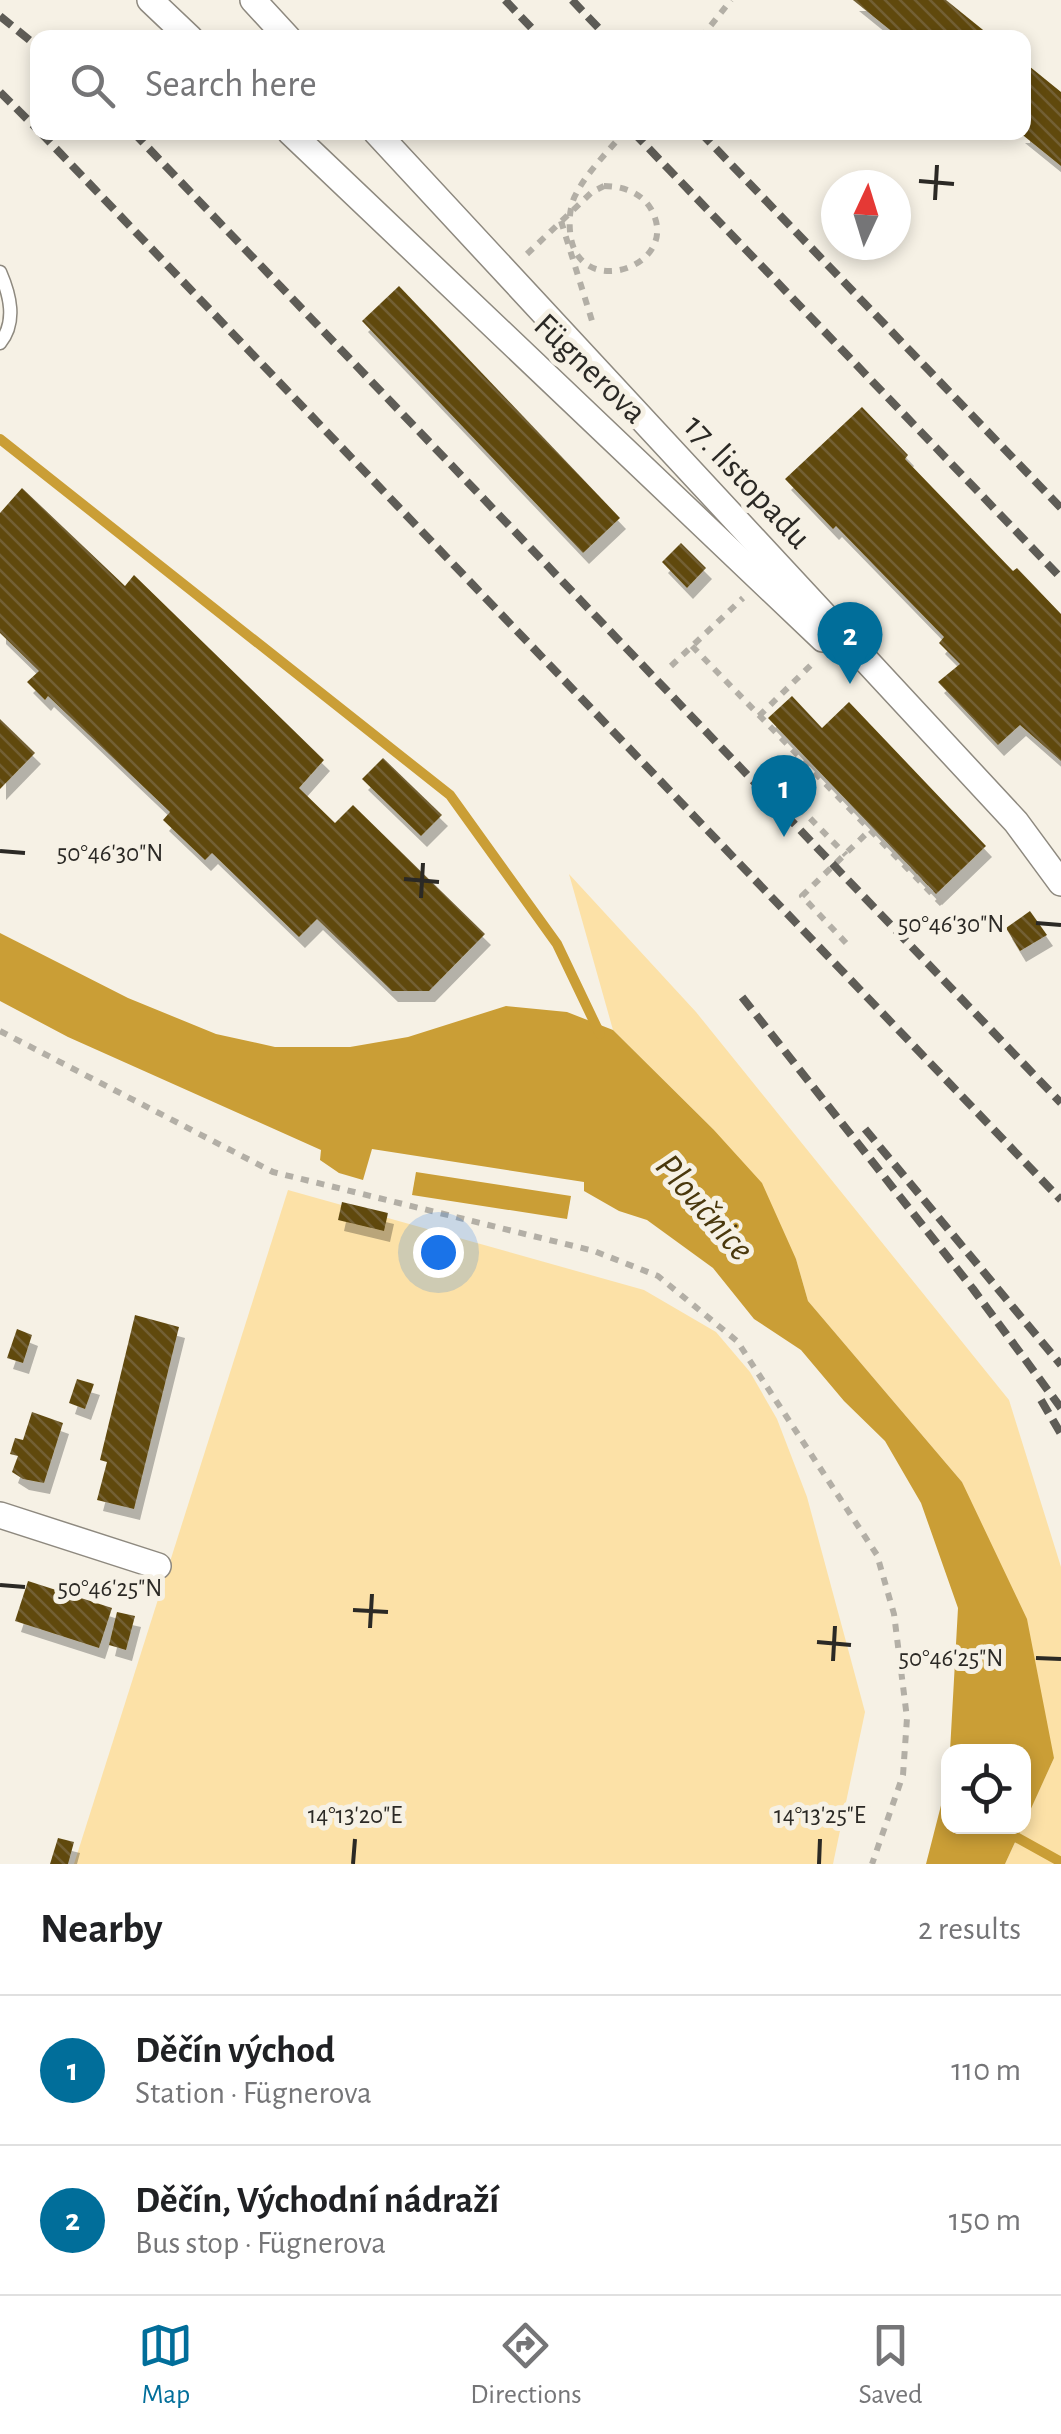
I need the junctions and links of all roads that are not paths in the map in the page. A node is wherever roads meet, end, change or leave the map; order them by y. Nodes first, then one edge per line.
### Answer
1 (150, 0) edge
2 (253, 0) edge
3 (182, 30) edge
4 (281, 30) edge
5 (298, 140) edge
6 (383, 140) edge
7 (0, 272) edge
8 (0, 343) edge
9 (1016, 822) junction
10 (1061, 883) edge
11 (0, 1515) edge
12 (158, 1566) dead end

1 - 3 street
2 - 4 street
5 - 9 street, Fügnerova
6 - 9 street, 17. listopadu
7 - 8 lane
9 - 10 street, 17. listopadu
11 - 12 street

